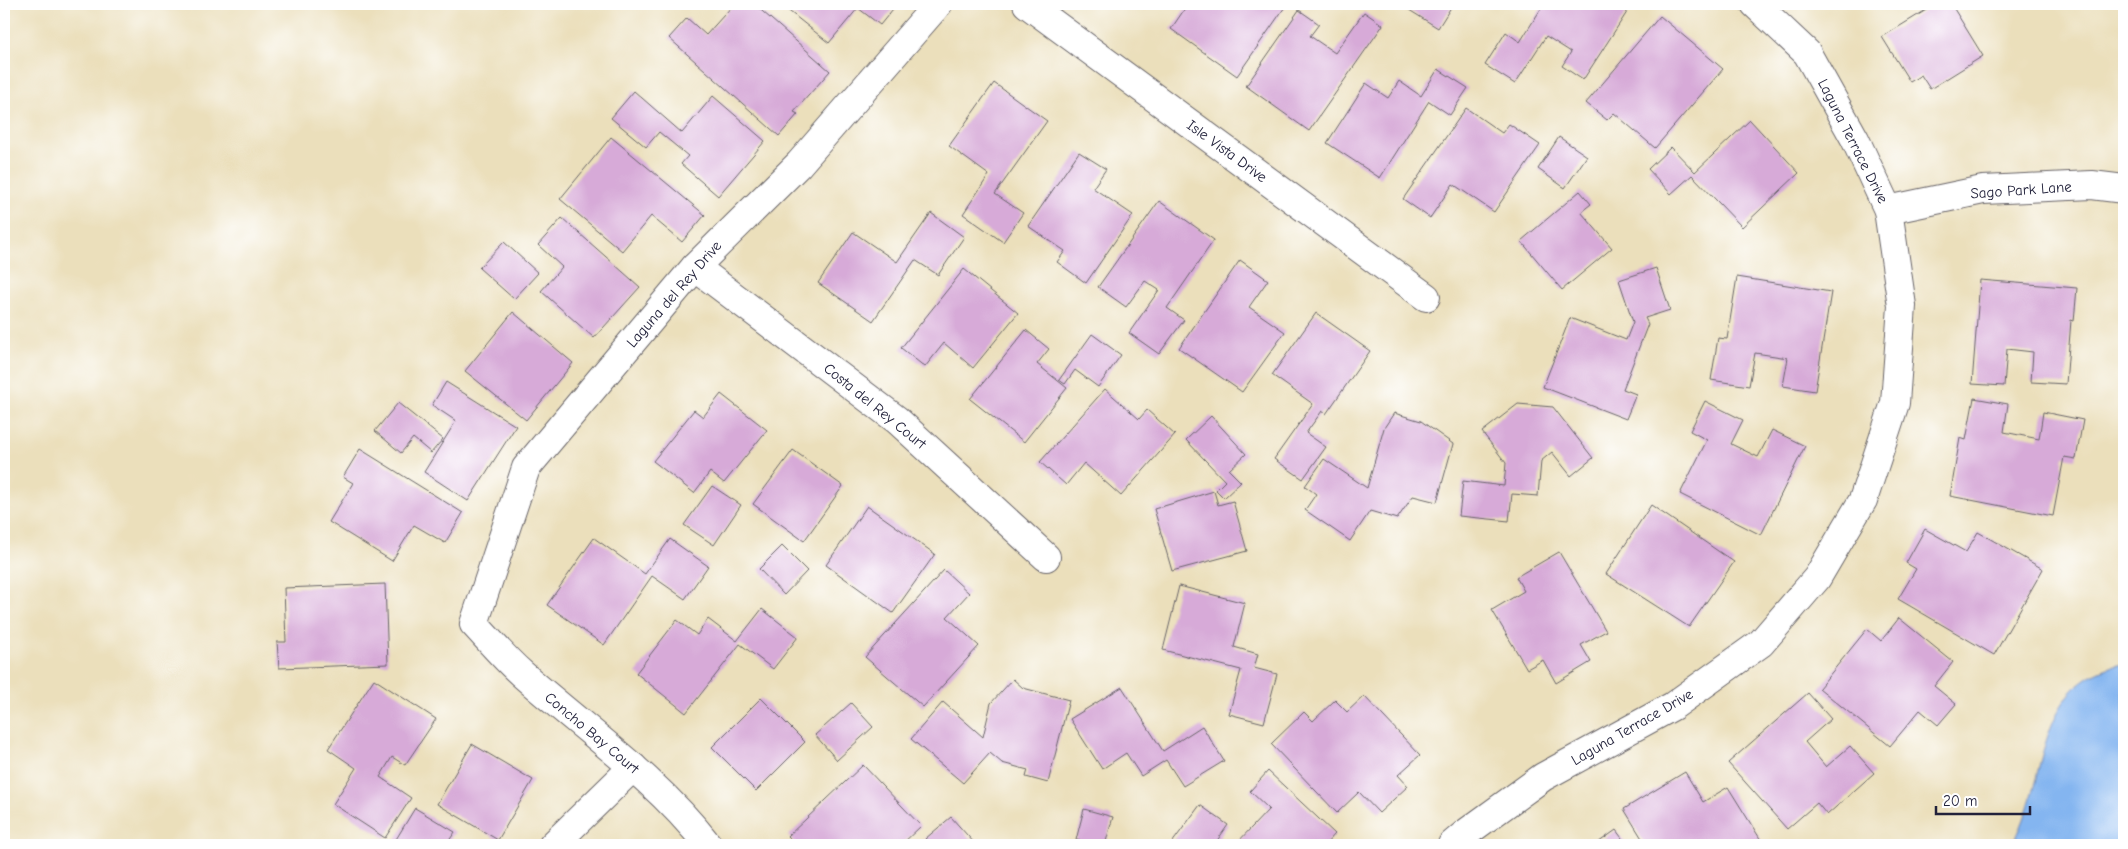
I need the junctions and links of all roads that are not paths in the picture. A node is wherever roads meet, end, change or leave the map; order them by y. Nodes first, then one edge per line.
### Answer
1 (938, 4) edge
2 (1027, 4) edge
3 (1755, 4) edge
4 (2124, 190) edge
5 (1888, 210) junction
6 (695, 267) junction
7 (1426, 297) dead end
8 (1046, 557) dead end
9 (474, 624) joint
10 (634, 767) junction
11 (553, 845) edge
12 (708, 845) edge
13 (1452, 845) edge

1 - 6 street, Laguna del Rey Drive
2 - 7 street, Isle Vista Drive
3 - 5 street, Laguna Terrace Drive
4 - 5 street, Sago Park Lane
5 - 13 street, Laguna Terrace Drive
6 - 8 street, Costa del Rey Court
6 - 9 street, Laguna del Rey Drive
9 - 10 street, Concho Bay Court
10 - 11 street
10 - 12 street, Concho Bay Court

